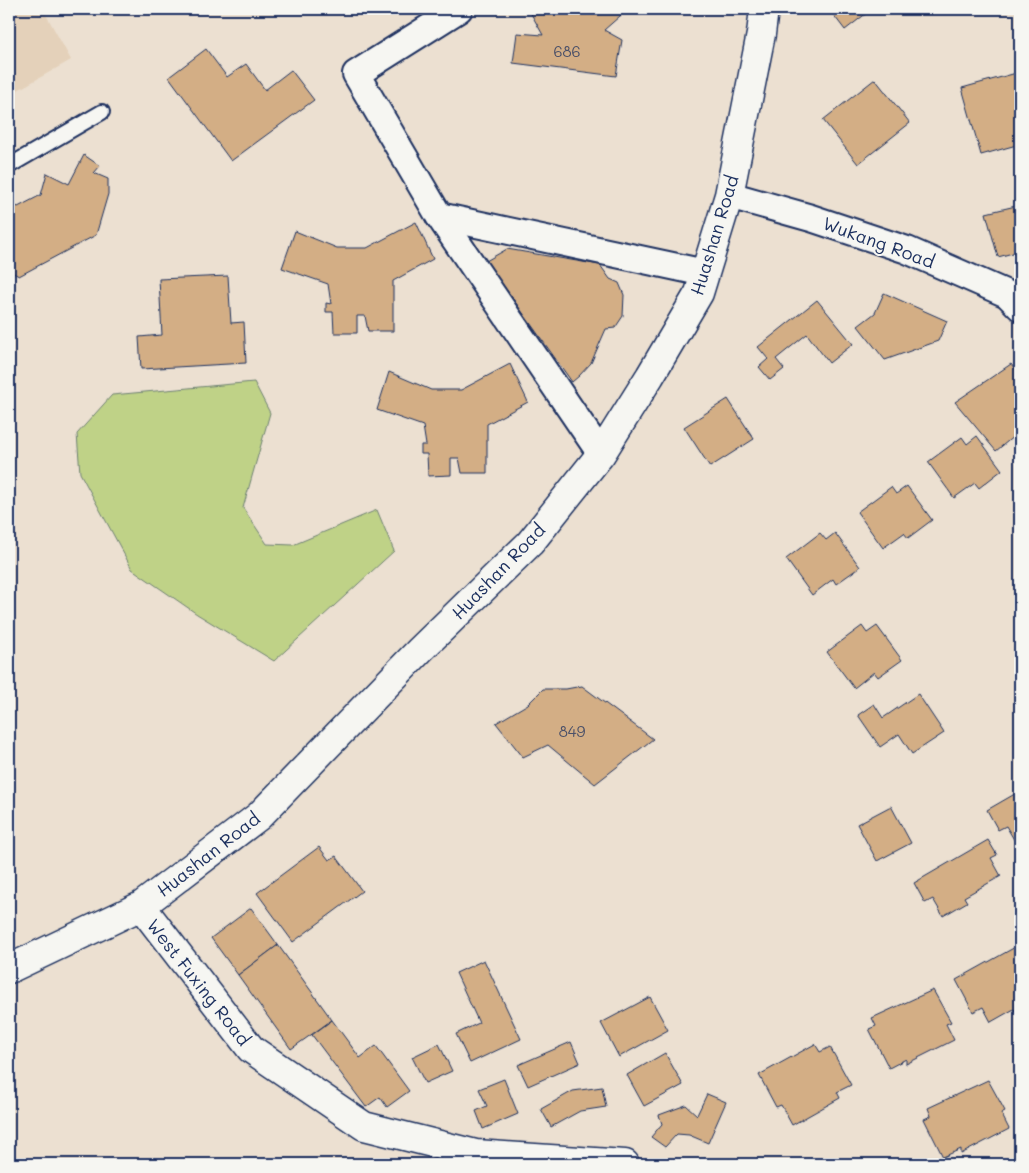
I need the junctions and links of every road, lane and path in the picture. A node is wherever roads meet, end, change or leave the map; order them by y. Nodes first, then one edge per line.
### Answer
1 (459, 9) edge
2 (764, 9) edge
3 (102, 112) dead end
4 (9, 166) edge
5 (729, 195) junction
6 (439, 216) junction
7 (705, 273) junction
8 (1016, 296) edge
9 (601, 454) junction
10 (141, 906) junction
11 (9, 969) edge
12 (625, 1164) edge

1 - 6 street
2 - 5 main road, Huashan Road
3 - 4 lane
5 - 7 main road, Huashan Road
5 - 8 street, Wukang Road
6 - 7 street
6 - 9 street
7 - 9 main road, Huashan Road
9 - 10 main road, Huashan Road
10 - 11 main road, Huashan Road
10 - 12 main road, West Fuxing Road

